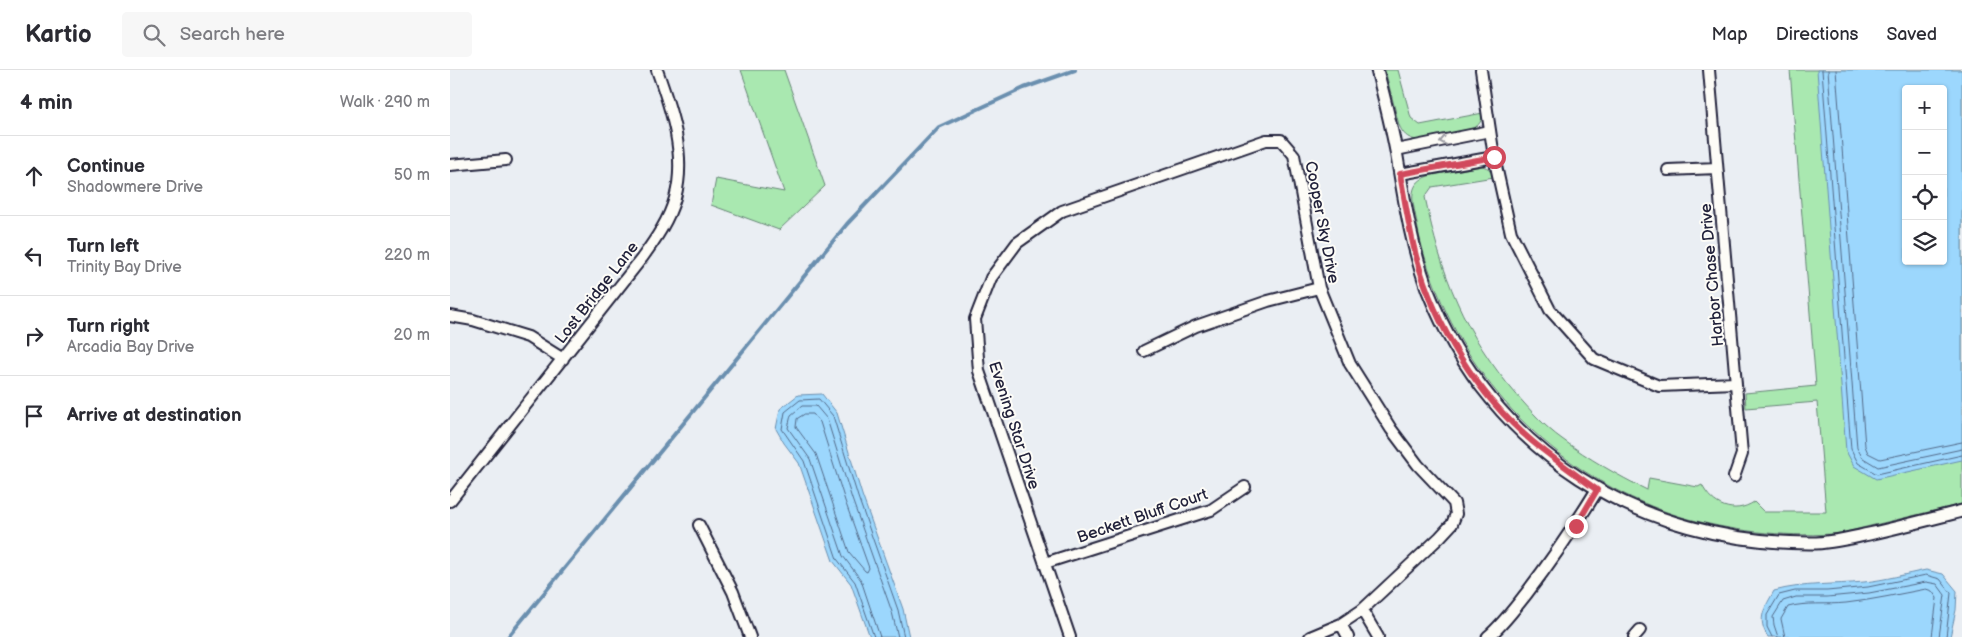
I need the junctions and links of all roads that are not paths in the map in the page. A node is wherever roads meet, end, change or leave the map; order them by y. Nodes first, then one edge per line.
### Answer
1 (657, 70) edge
2 (1377, 70) edge
3 (1481, 70) edge
4 (1709, 70) edge
5 (1490, 131) junction
6 (1281, 140) joint
7 (1396, 150) junction
8 (1494, 157) junction
9 (506, 160) dead end
10 (450, 165) edge
11 (1717, 168) junction
12 (1668, 170) dead end
13 (1400, 174) junction
14 (1319, 288) junction
15 (450, 316) edge
16 (1144, 351) dead end
17 (562, 359) junction
18 (1735, 384) junction
19 (1734, 477) dead end
20 (1245, 487) dead end
21 (1597, 490) junction
22 (452, 494) edge
23 (1962, 511) edge
24 (699, 525) dead end
25 (1045, 563) junction
26 (1362, 610) junction
27 (1341, 624) junction
28 (750, 637) edge
29 (1070, 637) edge
30 (1310, 637) edge
31 (1348, 637) edge
32 (1378, 637) edge
33 (1488, 637) edge

1 - 17 street, Lost Bridge Lane
2 - 7 street
3 - 5 street
4 - 11 street, Harbor Chase Drive
5 -> 7 street
5 - 8 street
6 - 14 street, Cooper Sky Drive
6 - 25 street, Evening Star Drive
7 - 13 street
8 - 13 street
8 - 18 street
9 - 10 street
11 - 12 street
11 - 18 street, Harbor Chase Drive
13 - 21 street
14 - 16 street
14 - 26 street, Cooper Sky Drive
15 - 17 street
17 - 22 street, Lost Bridge Lane
18 - 19 street, Harbor Chase Drive
20 - 25 street, Beckett Bluff Court
21 - 23 street
21 - 33 street
24 - 28 street
25 - 29 street, Evening Star Drive
26 - 27 street
26 - 32 street
27 - 30 street
27 - 31 street

